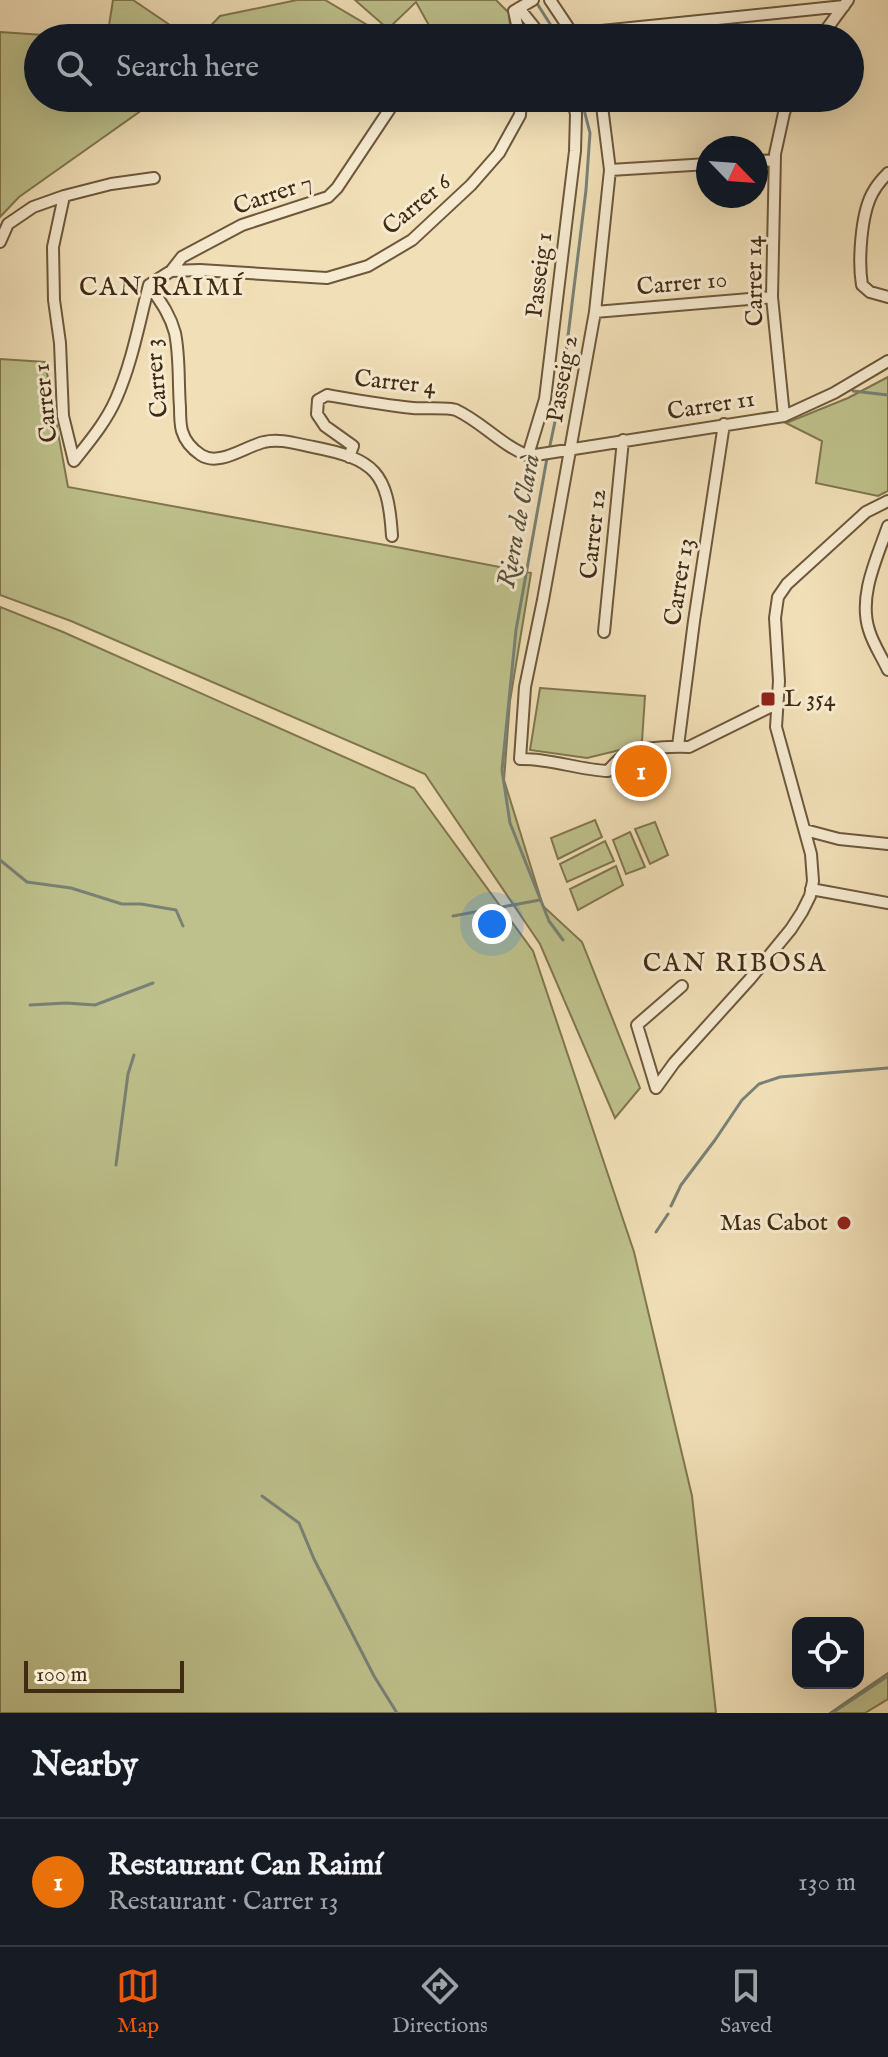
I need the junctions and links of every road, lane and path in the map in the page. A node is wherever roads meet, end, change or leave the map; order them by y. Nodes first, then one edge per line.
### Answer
1 (533, 0) edge
2 (550, 0) edge
3 (846, 3) edge
4 (519, 8) junction
5 (517, 24) edge
6 (532, 24) edge
7 (566, 24) edge
8 (673, 24) edge
9 (830, 24) edge
10 (388, 112) edge
11 (520, 112) edge
12 (576, 112) edge
13 (603, 112) edge
14 (784, 112) edge
15 (768, 160) edge
16 (775, 160) junction
17 (696, 165) edge
18 (610, 170) junction
19 (888, 173) edge
20 (154, 178) dead end
21 (64, 196) junction
22 (0, 242) edge
23 (171, 271) junction
24 (149, 285) junction
25 (772, 297) junction
26 (888, 297) edge
27 (595, 312) junction
28 (888, 361) edge
29 (784, 416) junction
30 (724, 424) junction
31 (623, 440) junction
32 (571, 448) junction
33 (528, 455) junction
34 (349, 457) junction
35 (888, 501) edge
36 (888, 526) edge
37 (392, 536) dead end
38 (604, 632) dead end
39 (888, 670) edge
40 (776, 704) junction
41 (678, 746) junction
42 (805, 830) junction
43 (888, 844) edge
44 (811, 889) junction
45 (888, 903) edge
46 (682, 986) dead end

1 - 4 street
2 - 7 street
3 - 8 street
3 - 9 street
4 - 5 street
4 - 6 street
10 - 23 street, Carrer 7
11 - 23 street, Carrer 6
12 - 33 street, Passeig 1
13 - 18 street, Passeig 2
14 - 16 street, Carrer 14
15 - 16 street
16 - 25 street, Carrer 14
17 - 18 street
18 - 27 street, Passeig 2
19 - 26 street
20 - 21 street
21 - 22 street
21 - 24 street, Carrer 1
23 - 24 street
24 - 34 street, Carrer 3
25 - 27 street, Carrer 10
25 - 29 street, Carrer 14
27 - 32 street, Passeig 2
28 - 29 street, Carrer 11
29 - 30 street, Carrer 11
30 - 31 street, Carrer 11
30 - 41 street, Carrer 13
31 - 32 street, Carrer 11
31 - 38 street, Carrer 12
32 - 33 street, Carrer 11
32 - 41 street, Passeig 2
33 - 34 street, Carrer 4
34 - 37 street, Carrer 3
35 - 40 street
36 - 39 street
40 - 41 street
40 - 42 street
42 - 43 street
42 - 44 street
44 - 45 street
44 - 46 street

